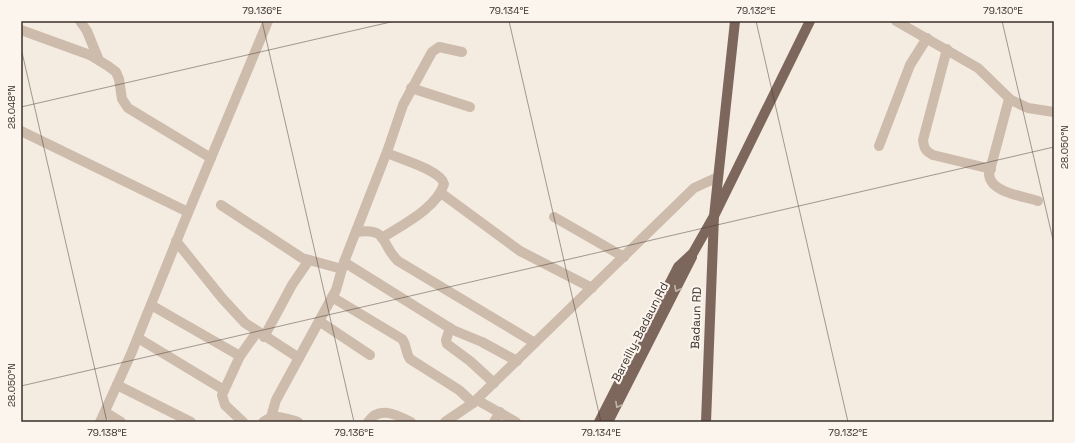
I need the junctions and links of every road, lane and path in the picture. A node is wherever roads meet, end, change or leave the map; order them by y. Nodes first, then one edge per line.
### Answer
1 (80, 21) edge
2 (268, 21) edge
3 (735, 21) edge
4 (810, 21) edge
5 (896, 21) edge
6 (21, 30) edge
7 (927, 38) junction
8 (947, 49) junction
9 (462, 52) dead end
10 (98, 58) junction
11 (411, 88) junction
12 (1009, 99) junction
13 (470, 107) dead end
14 (1054, 112) edge
15 (21, 131) edge
16 (879, 146) dead end
17 (387, 154) junction
18 (211, 158) junction
19 (991, 169) junction
20 (718, 177) junction
21 (441, 193) junction
22 (1038, 201) dead end
23 (221, 205) dead end
24 (188, 212) junction
25 (714, 216) junction
26 (554, 217) dead end
27 (356, 232) junction
28 (382, 238) junction
29 (176, 241) junction
30 (693, 253) junction
31 (624, 257) junction
32 (309, 260) junction
33 (343, 266) junction
34 (592, 288) junction
35 (332, 297) junction
36 (151, 305) junction
37 (319, 321) junction
38 (450, 328) junction
39 (261, 335) junction
40 (138, 338) junction
41 (535, 344) junction
42 (240, 356) junction
43 (370, 356) dead end
44 (299, 358) junction
45 (517, 361) junction
46 (494, 383) junction
47 (117, 385) junction
48 (224, 390) junction
49 (475, 401) junction
50 (104, 412) junction
51 (500, 412) junction
52 (267, 420) edge
53 (100, 422) edge
54 (121, 422) edge
55 (191, 422) edge
56 (243, 422) edge
57 (298, 422) edge
58 (368, 422) edge
59 (411, 422) edge
60 (445, 422) edge
61 (494, 422) edge
62 (516, 422) edge
63 (599, 422) edge
64 (608, 422) edge
65 (706, 422) edge

1 - 10 street
2 - 18 street
3 - 20 main road, Badaun RD
4 - 25 main road
5 - 7 street
6 - 10 street
7 - 8 street
7 - 16 street
8 - 12 street
8 - 19 street
9 - 11 street
10 - 18 street
11 - 13 street
11 - 17 street
12 - 14 street
12 - 19 street
15 - 24 street
17 - 21 street
17 - 27 street
18 - 24 street
19 - 22 street
20 - 25 main road, Badaun RD
20 - 31 street
21 - 28 street
21 - 34 street
23 - 32 street
24 - 29 street
25 - 30 main road
25 - 65 main road, Badaun RD
26 - 31 street
27 - 28 street
27 - 33 street
28 - 41 street
29 - 36 street
29 - 39 street
30 - 63 main road
30 -> 64 main road, Bareilly-Badaun Rd
31 - 34 street
32 - 33 street
32 - 39 street
33 - 35 street
33 - 38 street
34 - 41 street
35 - 37 street
35 - 49 street
36 - 40 street
36 - 42 street
37 - 43 street
37 - 44 street
38 - 45 street
38 - 46 street
39 - 42 street
39 - 44 street
40 - 47 street
40 - 48 street
41 - 45 street
42 - 48 street
44 - 52 street
45 - 46 street
46 - 49 street
47 - 50 street
47 - 55 street
48 - 56 street
49 - 51 street
49 - 60 street
50 - 53 street
50 - 54 street
51 - 61 street
51 - 62 street
52 - 57 street
58 - 59 street

